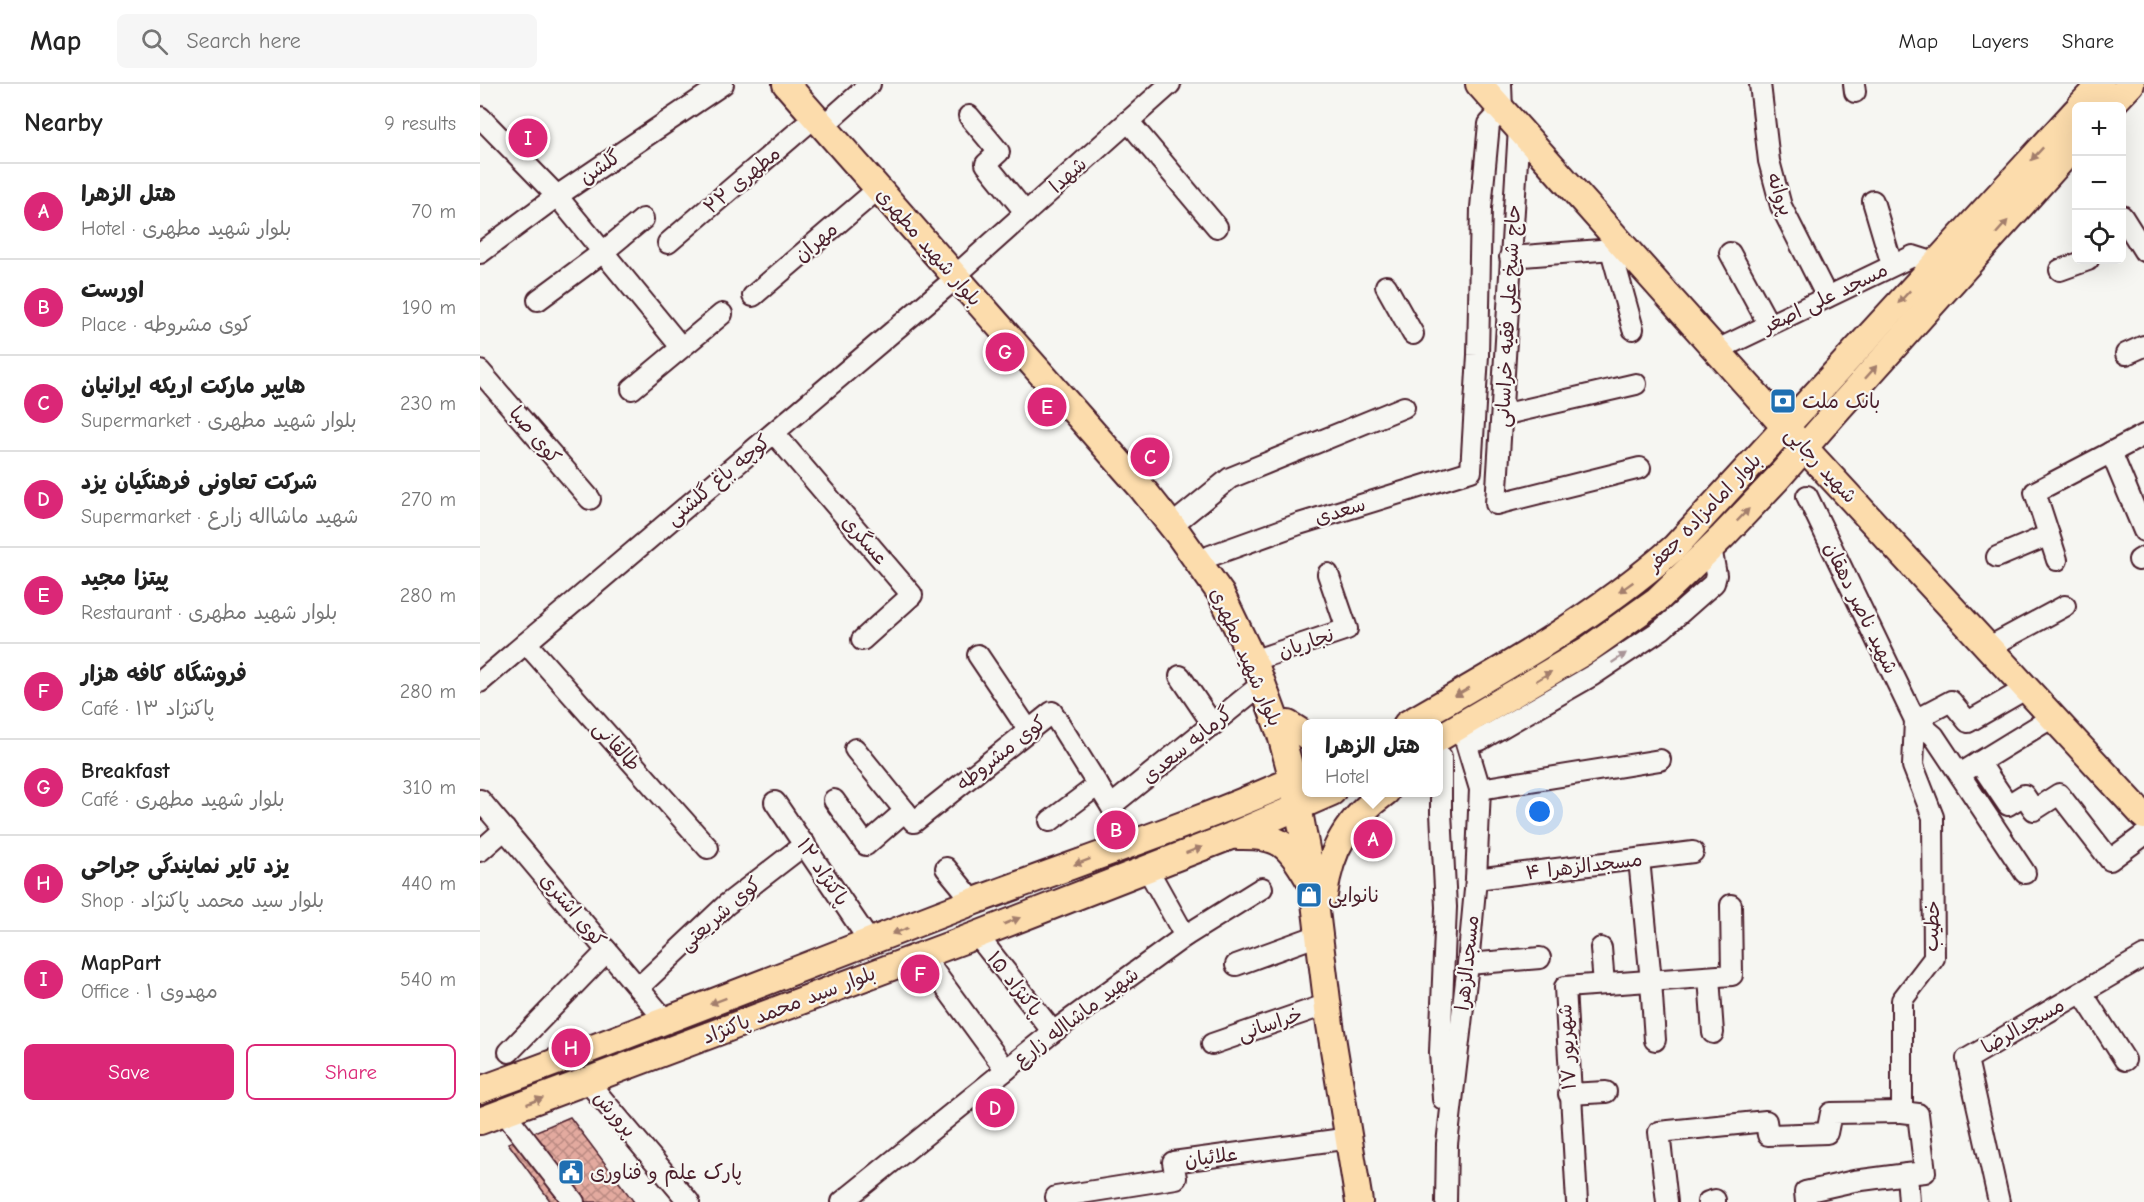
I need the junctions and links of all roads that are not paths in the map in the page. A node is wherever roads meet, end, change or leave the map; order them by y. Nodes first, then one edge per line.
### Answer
1 (723, 84) edge
2 (786, 84) edge
3 (802, 84) edge
4 (870, 84) edge
5 (1170, 84) edge
6 (1479, 84) edge
7 (1501, 84) edge
8 (1760, 84) edge
9 (2101, 84) edge
10 (2131, 84) edge
11 (2084, 102) edge
12 (2114, 102) edge
13 (2072, 115) edge
14 (969, 116) dead end
15 (480, 117) edge
16 (824, 118) junction
17 (1511, 119) junction
18 (1128, 122) junction
19 (2072, 154) edge
20 (878, 189) junction
21 (557, 196) junction
22 (1873, 201) dead end
23 (1026, 213) junction
24 (643, 219) dead end
25 (1217, 227) dead end
26 (2126, 227) edge
27 (668, 243) dead end
28 (2135, 246) edge
29 (1618, 249) junction
30 (603, 252) junction
31 (1730, 253) dead end
32 (480, 254) edge
33 (1510, 257) junction
34 (1935, 263) junction
35 (2077, 264) edge
36 (1892, 265) junction
37 (2060, 270) dead end
38 (961, 273) junction
39 (1386, 285) dead end
40 (753, 296) dead end
41 (1827, 297) junction
42 (538, 300) dead end
43 (722, 314) dead end
44 (1769, 325) junction
45 (1633, 329) dead end
46 (1413, 334) dead end
47 (2144, 346) edge
48 (681, 347) junction
49 (1717, 350) junction
50 (2126, 354) dead end
51 (480, 371) edge
52 (1832, 375) junction
53 (1636, 384) dead end
54 (632, 389) dead end
55 (1758, 397) junction
56 (1812, 397) junction
57 (1845, 400) junction
58 (1404, 407) dead end
59 (1502, 415) junction
60 (1785, 427) junction
61 (774, 433) junction
62 (2144, 435) edge
63 (1806, 448) junction
64 (1764, 449) junction
65 (2111, 452) junction
66 (1640, 468) dead end
67 (1471, 471) joint
68 (1837, 482) junction
69 (1769, 488) junction
70 (1807, 496) dead end
71 (590, 499) dead end
72 (1182, 517) junction
73 (2144, 531) edge
74 (2049, 535) junction
75 (1210, 556) junction
76 (1997, 557) dead end
77 (2057, 560) dead end
78 (1328, 574) dead end
79 (2065, 606) dead end
80 (862, 640) dead end
81 (526, 643) junction
82 (1989, 647) junction
83 (978, 656) dead end
84 (1264, 657) junction
85 (1180, 676) dead end
86 (481, 680) edge
87 (1262, 684) junction
88 (2026, 688) junction
89 (2053, 717) junction
90 (1414, 719) edge
91 (1915, 720) junction
92 (1213, 725) junction
93 (1029, 731) junction
94 (1292, 732) edge
95 (1445, 745) edge
96 (855, 749) dead end
97 (1660, 760) dead end
98 (1979, 762) junction
99 (1302, 768) edge
100 (1960, 774) junction
101 (1443, 779) edge
102 (1098, 785) junction
103 (1480, 789) junction
104 (1302, 790) edge
105 (1302, 793) edge
106 (1256, 795) junction
107 (1309, 797) edge
108 (1380, 797) edge
109 (1442, 797) edge
110 (480, 800) edge
111 (834, 800) dead end
112 (775, 802) dead end
113 (1111, 806) junction
114 (2144, 816) edge
115 (909, 817) junction
116 (1050, 821) dead end
117 (504, 829) junction
118 (2144, 835) edge
119 (1232, 836) junction
120 (805, 844) junction
121 (1131, 845) junction
122 (708, 848) dead end
123 (480, 850) edge
124 (1693, 852) dead end
125 (1639, 859) junction
126 (946, 868) dead end
127 (1147, 868) junction
128 (2025, 873) dead end
129 (1476, 879) junction
130 (1262, 888) dead end
131 (1318, 890) junction
132 (974, 902) junction
133 (1731, 905) dead end
134 (931, 918) junction
135 (1319, 934) junction
136 (978, 935) junction
137 (1185, 936) junction
138 (870, 942) junction
139 (1601, 948) dead end
140 (607, 951) junction
141 (934, 951) junction
142 (2144, 956) edge
143 (1540, 958) dead end
144 (1468, 964) junction
145 (1236, 965) dead end
146 (1709, 977) junction
147 (1651, 981) junction
148 (1604, 984) junction
149 (638, 988) junction
150 (2082, 993) junction
151 (1328, 1004) junction
152 (666, 1021) junction
153 (1053, 1032) junction
154 (1713, 1034) dead end
155 (1655, 1040) dead end
156 (1212, 1044) dead end
157 (509, 1052) dead end
158 (2125, 1060) dead end
159 (1006, 1070) junction
160 (587, 1081) junction
161 (480, 1090) edge
162 (1606, 1092) dead end
163 (1569, 1094) junction
164 (504, 1112) junction
165 (1902, 1112) junction
166 (480, 1121) edge
167 (1350, 1138) junction
168 (1447, 1144) junction
169 (1907, 1174) junction
170 (1056, 1197) dead end
171 (574, 1202) edge
172 (689, 1202) edge
173 (842, 1202) edge
174 (1359, 1202) edge
175 (1369, 1202) edge
176 (1446, 1202) edge
177 (1577, 1202) edge
178 (1667, 1202) edge
179 (1708, 1202) edge
180 (1715, 1202) edge
181 (1806, 1202) edge
182 (1909, 1202) edge
183 (1999, 1202) edge

1 - 21 street, گلشن
2 - 16 main road, بلوار شهید مطهری
3 - 16 main road, بلوار شهید مطهری
4 - 16 street, مطهری ۲۲
5 - 18 street, شهدا
6 - 17 main road, شهید رجایی
7 - 17 street
8 - 41 street, پروانه
9 - 11 main road
10 - 12 main road
13 -> 34 main road, بلوار امامزاده جعفر
14 - 23 street
15 - 21 street
16 - 20 main road, بلوار شهید مطهری
16 - 27 street, مطهری ۲۲
16 - 38 main road, بلوار شهید مطهری
17 - 29 main road, شهید رجایی
17 - 33 street, حاج شیخ علی فقیه خراسانی
17 - 67 street, حاج شیخ علی فقیه خراسانی
18 - 23 street, شهدا
18 - 25 street
57 -> 19 main road, بلوار امامزاده جعفر
20 - 38 main road, بلوار شهید مطهری
20 - 40 street, مهران
21 - 30 street
21 - 32 street, گلشن
22 - 36 street
23 - 38 street, شهدا
24 - 30 street
26 - 28 street
29 - 33 street
29 - 45 street
29 - 49 main road, شهید رجایی
30 - 42 street
30 - 48 street
31 - 44 street
33 - 59 street, حاج شیخ علی فقیه خراسانی
34 - 36 street, مسجد علی اصغر
34 -> 52 main road, بلوار امامزاده جعفر
35 - 37 street
36 - 41 street, مسجد علی اصغر
38 - 61 street, کوچه باغ گلشنی
38 - 72 main road, بلوار شهید مطهری
38 - 87 main road, بلوار شهید مطهری
39 - 46 street
41 - 44 street, مسجد علی اصغر
43 - 48 street
44 - 49 street, مسجد علی اصغر
47 - 50 street
48 - 54 street
49 - 55 main road, شهید رجایی
51 - 71 street, کوی صبا
52 - 56 main road, بلوار امامزاده جعفر
52 - 57 main road
53 - 59 street
55 - 56 main road
55 - 60 main road, شهید رجایی
55 - 64 main road
56 - 60 main road, بلوار امامزاده جعفر
57 - 63 main road, بلوار امامزاده جعفر
57 - 68 main road
58 - 72 street
59 - 66 street, حاج شیخ علی فقیه خراسانی
60 - 63 main road, شهید رجایی
60 - 64 main road, بلوار امامزاده جعفر
61 - 80 street, عسگری
61 - 81 street, کوچه باغ گلشنی
62 - 65 street
63 - 68 main road, شهید رجایی
63 - 69 main road, بلوار امامزاده جعفر
64 -> 90 main road, بلوار امامزاده جعفر
65 - 73 street
65 - 74 street
67 - 75 street, سعدی
68 - 69 main road
68 - 82 main road, شهید رجایی
95 -> 69 main road, بلوار امامزاده جعفر
70 - 91 street, شهید ناصر دهقان
72 - 75 main road, بلوار شهید مطهری
74 - 76 street
74 - 77 street
75 - 84 main road, بلوار شهید مطهری
78 - 84 street, نجاریان
79 - 82 street
81 - 86 street, کوچه باغ گلشنی
81 - 122 street, طالقانی
82 - 88 main road, شهید رجایی
83 - 93 street
84 - 94 main road, بلوار شهید مطهری
85 - 92 street
87 - 92 street, گرمابه سعدی
87 - 94 main road, بلوار شهید مطهری
88 - 89 main road, شهید رجایی
88 - 91 street
89 - 98 street
89 - 114 main road, شهید رجایی
91 - 100 street
91 - 165 street, خطیب
92 - 113 street, گرمابه سعدی
93 - 102 street, کوی مشروطه
93 - 115 street, کوی مشروطه
94 - 99 main road, بلوار شهید مطهری
94 - 106 main road
95 - 101 street
95 - 103 street, مسجدالزهرا
96 - 115 street
97 - 103 street
98 - 100 street
98 - 118 street
100 - 128 street
102 - 113 street, کوی مشروطه
102 - 116 street
103 - 129 street, مسجدالزهرا
104 - 106 main road, بلوار سید محمد پاکنژاد
105 - 119 main road, بلوار سید محمد پاکنژاد
106 - 121 main road, بلوار سید محمد پاکنژاد
107 - 131 main road, بلوار شهید مطهری
108 - 131 main road
109 - 168 street
110 - 117 street, کوی اشتری
111 - 115 street, کوی مشروطه
112 - 120 street, پاکنژاد ۱۲
113 - 121 street, کوی مشروطه
117 - 123 street
117 - 140 street, کوی اشتری
127 -> 119 main road, بلوار سید محمد پاکنژاد
119 - 131 main road
120 - 138 street, پاکنژاد ۱۲
120 - 149 street, کوی شریعتی
121 -> 132 main road, بلوار سید محمد پاکنژاد
124 - 125 street, مسجدالزهرا ۴
125 - 129 street, مسجدالزهرا ۴
125 - 147 street
126 - 132 street
136 -> 127 main road, بلوار سید محمد پاکنژاد
127 - 137 street
129 - 144 street, مسجدالزهرا
130 - 137 street, شهید ماشااله زارع
131 - 135 main road, بلوار شهید مطهری
131 - 175 main road, بلوار شهید مطهری
132 - 134 main road, بلوار سید محمد پاکنژاد
133 - 146 street, ۱۷ شهریور
134 -> 138 main road, بلوار سید محمد پاکنژاد
134 - 141 main road
135 - 145 street
135 - 151 main road, بلوار شهید مطهری
136 - 141 main road, بلوار سید محمد پاکنژاد
136 - 153 street, پاکنژاد ۱۵
137 - 153 street, شهید ماشااله زارع
138 -> 152 main road, بلوار سید محمد پاکنژاد
139 - 148 street
140 - 149 street, کوی اشتری
140 - 157 street
141 - 159 street
141 - 160 main road, بلوار سید محمد پاکنژاد
142 - 150 street, مسجدالرضا
143 - 144 street
144 - 168 street, مسجدالزهرا
146 - 147 street, ۱۷ شهریور
146 - 154 street
147 - 148 street, ۱۷ شهریور
147 - 155 street
148 - 163 street, ۱۷ شهریور
149 - 152 street, کوی اشتری
150 - 158 street
150 - 183 street, مسجدالرضا
151 - 156 street, خراسانی
151 - 167 main road, بلوار شهید مطهری
152 - 161 main road, بلوار سید محمد پاکنژاد
153 - 159 street, شهید ماشااله زارع
159 - 173 street, شهید ماشااله زارع
164 -> 160 main road, بلوار سید محمد پاکنژاد
160 - 172 street, پرورش
162 - 163 street
163 - 177 street, ۱۷ شهریور
164 - 166 main road, بلوار سید محمد پاکنژاد
164 - 171 street
165 - 169 street
165 - 178 street
167 - 170 street, علائیان
167 - 174 main road, بلوار شهید مطهری
168 - 176 street, مسجدالزهرا
169 - 181 street
169 - 182 street
179 - 180 street

